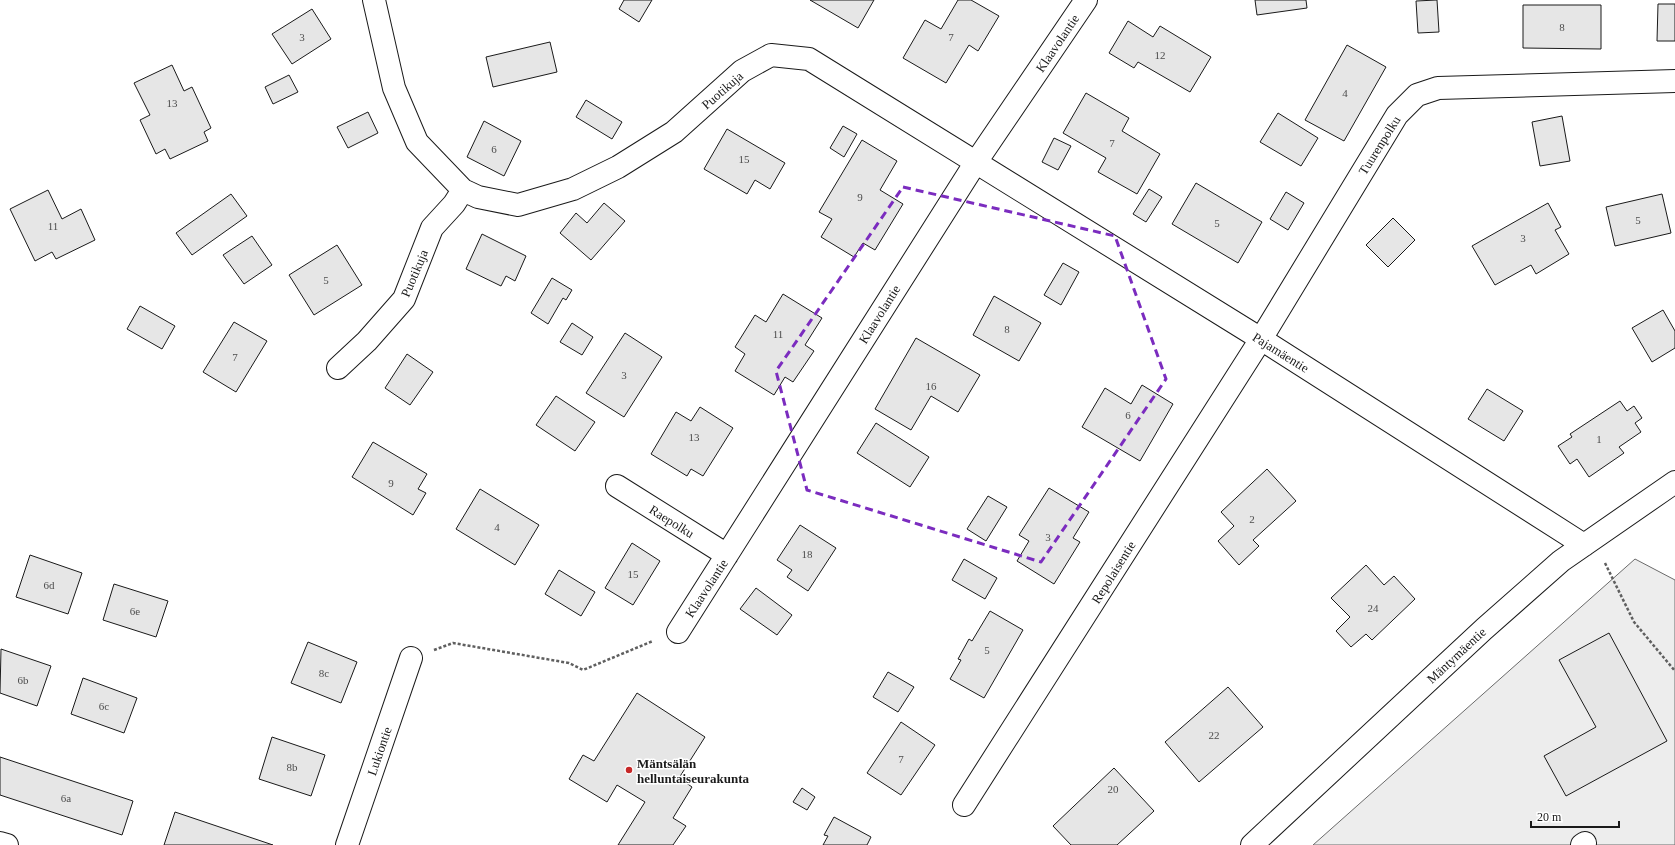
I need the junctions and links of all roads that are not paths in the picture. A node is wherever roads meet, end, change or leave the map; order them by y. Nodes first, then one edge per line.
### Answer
1 (374, 0) edge
2 (1086, 0) edge
3 (1675, 81) edge
4 (976, 162) junction
5 (463, 190) junction
6 (1261, 339) junction
7 (338, 368) dead end
8 (1675, 482) edge
9 (617, 486) dead end
10 (1584, 545) junction
11 (727, 555) junction
12 (678, 632) road end
13 (411, 658) road end
14 (964, 806) dead end
15 (0, 843) edge
16 (7, 845) edge
17 (347, 845) edge
18 (1252, 845) edge

1 - 5 street, Puotikuja
2 - 4 street, Klaavolantie
3 - 6 street, Tuurenpolku
4 - 5 street, Puotikuja
4 - 6 street, Pajamäentie
4 - 11 street, Klaavolantie
5 - 7 street, Puotikuja
6 - 10 street, Pajamäentie
6 - 14 street, Repolaisentie
8 - 10 street, Mäntymäentie
9 - 11 street, Raepolku
10 - 18 street, Mäntymäentie
11 - 12 street, Klaavolantie
13 - 17 street, Lukiontie
15 - 16 street

